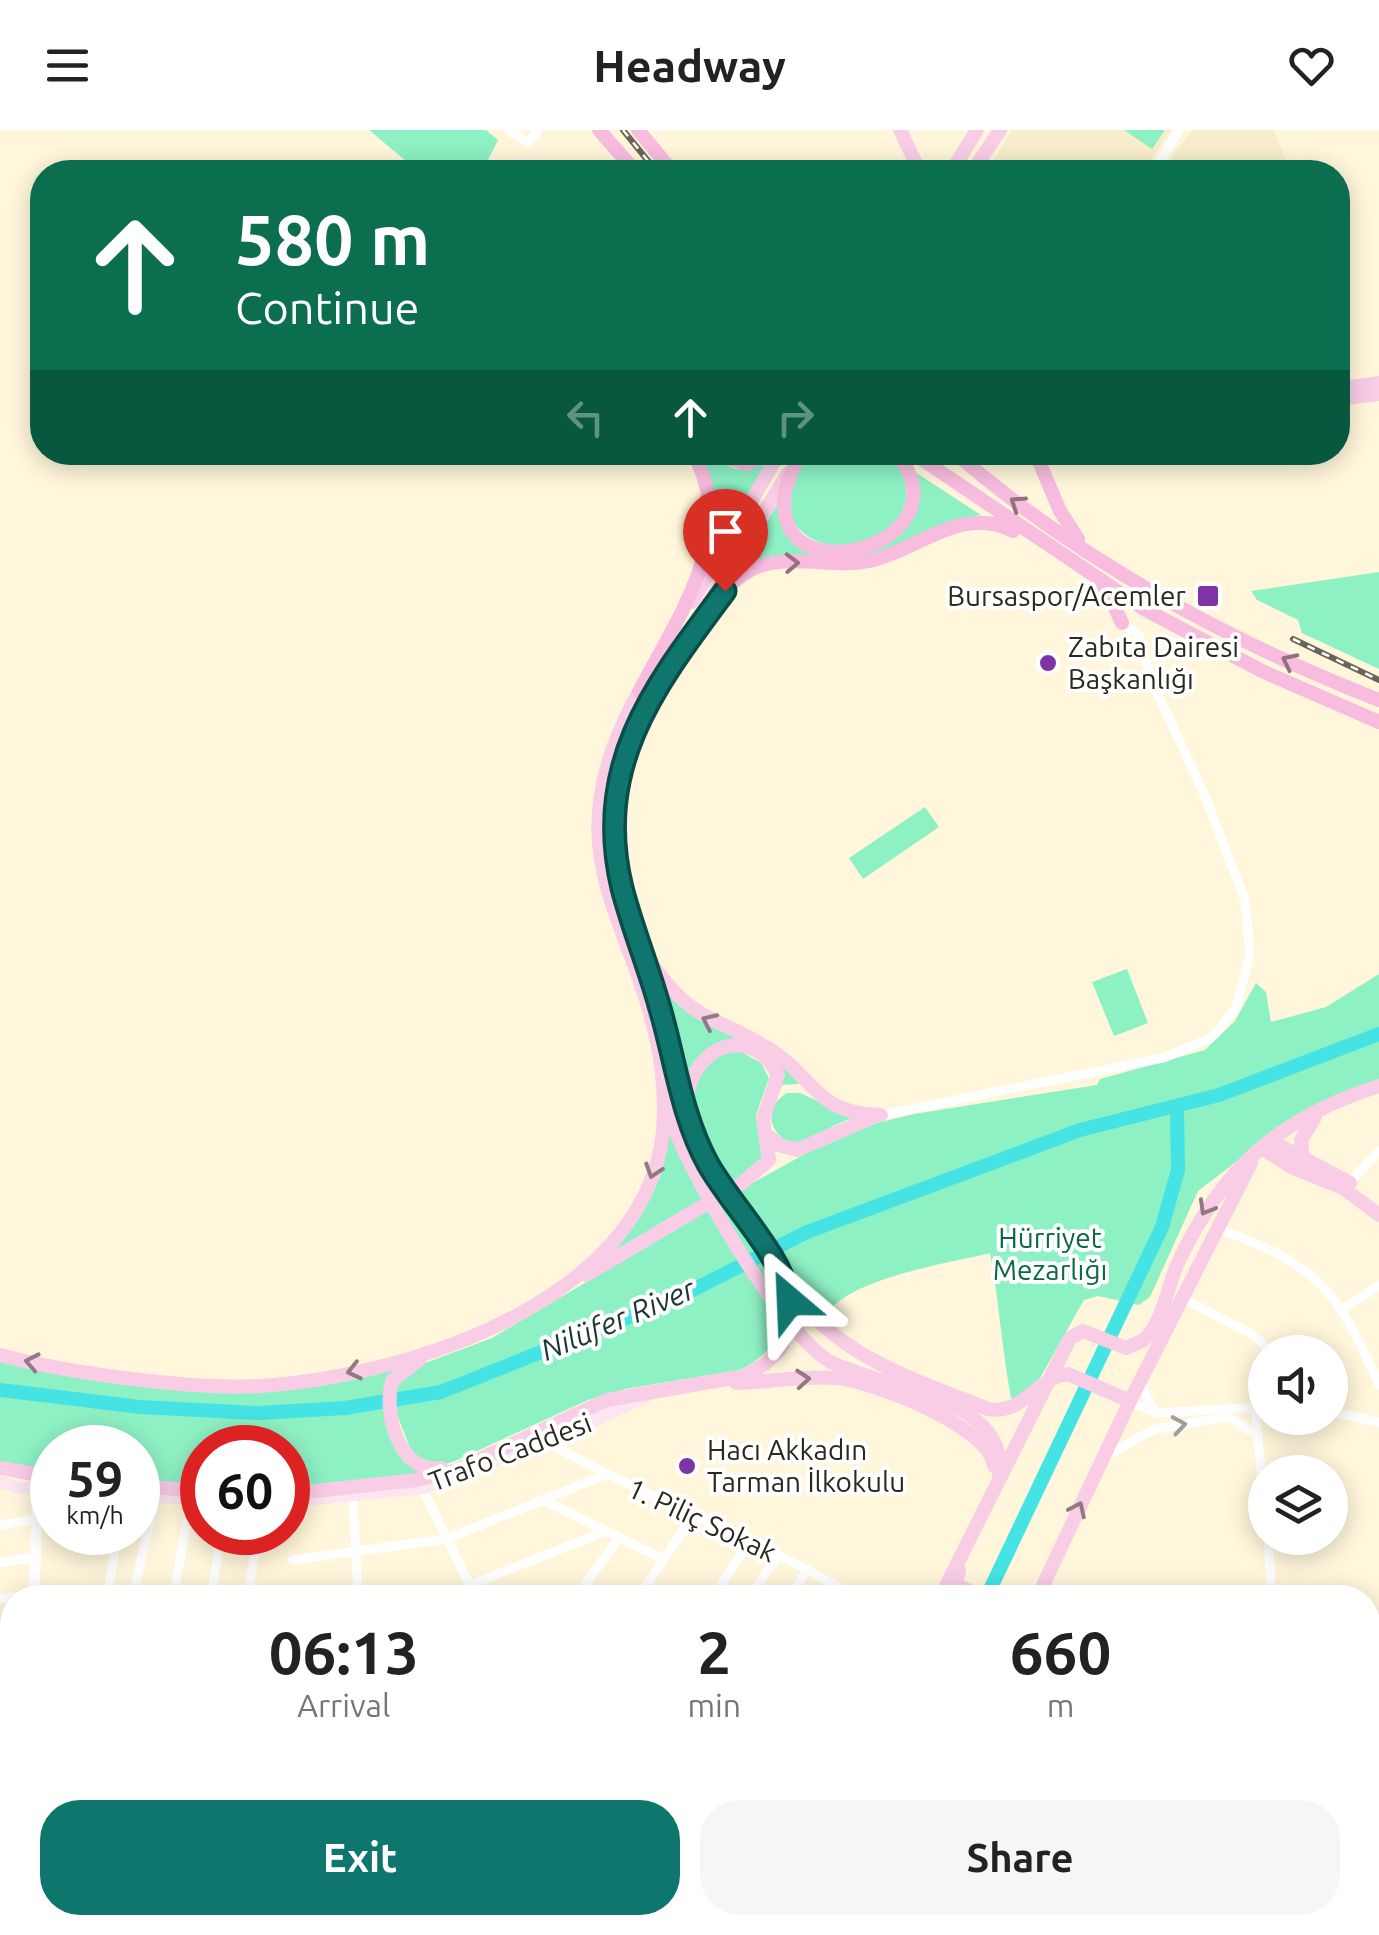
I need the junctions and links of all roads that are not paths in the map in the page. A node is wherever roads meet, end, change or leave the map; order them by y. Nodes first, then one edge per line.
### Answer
1 (509, 130) edge
2 (538, 130) edge
3 (599, 130) edge
4 (638, 130) edge
5 (900, 130) edge
6 (977, 130) edge
7 (1000, 130) edge
8 (1179, 130) edge
9 (625, 160) edge
10 (663, 160) edge
11 (914, 160) edge
12 (958, 160) edge
13 (980, 160) edge
14 (1161, 160) edge
15 (1379, 383) edge
16 (1350, 387) edge
17 (1379, 394) edge
18 (1350, 398) edge
19 (698, 465) edge
20 (769, 465) edge
21 (792, 465) edge
22 (795, 465) edge
23 (906, 465) edge
24 (929, 465) edge
25 (969, 465) edge
26 (1043, 465) edge
27 (1084, 548) junction
28 (1056, 553) junction
29 (1122, 623) joint
30 (670, 665) junction
31 (638, 692) junction
32 (1379, 700) edge
33 (1376, 721) edge
34 (644, 953) junction
35 (1379, 1089) edge
36 (663, 1092) junction
37 (814, 1093) junction
38 (767, 1104) junction
39 (685, 1110) junction
40 (881, 1115) junction
41 (1316, 1117) junction
42 (768, 1136) junction
43 (1268, 1146) junction
44 (1379, 1150) edge
45 (1297, 1162) junction
46 (1349, 1182) junction
47 (1379, 1204) edge
48 (1379, 1215) edge
49 (1216, 1228) junction
50 (781, 1275) junction
51 (1379, 1286) edge
52 (1182, 1298) junction
53 (542, 1301) junction
54 (1342, 1309) junction
55 (1253, 1335) edge
56 (428, 1353) junction
57 (0, 1356) edge
58 (1140, 1381) junction
59 (1046, 1382) junction
60 (706, 1385) junction
61 (1379, 1385) edge
62 (668, 1389) junction
63 (1130, 1400) junction
64 (972, 1402) junction
65 (1248, 1409) edge
66 (1156, 1413) junction
67 (1348, 1416) edge
68 (1379, 1422) edge
69 (1248, 1429) edge
70 (1258, 1435) edge
71 (546, 1442) junction
72 (485, 1455) junction
73 (1260, 1455) edge
74 (1102, 1457) junction
75 (0, 1468) edge
76 (1005, 1468) junction
77 (605, 1475) junction
78 (30, 1479) edge
79 (0, 1482) edge
80 (30, 1483) edge
81 (998, 1483) junction
82 (422, 1488) junction
83 (310, 1492) edge
84 (353, 1497) junction
85 (990, 1499) junction
86 (310, 1500) edge
87 (544, 1500) junction
88 (692, 1516) junction
89 (30, 1520) edge
90 (0, 1522) edge
91 (606, 1531) junction
92 (619, 1537) junction
93 (446, 1539) junction
94 (750, 1541) junction
95 (356, 1551) junction
96 (114, 1555) edge
97 (142, 1555) edge
98 (184, 1555) edge
99 (217, 1555) edge
100 (255, 1555) edge
101 (778, 1555) junction
102 (1269, 1555) edge
103 (34, 1557) joint
104 (292, 1560) dead end
105 (664, 1560) junction
106 (0, 1563) edge
107 (808, 1569) junction
108 (34, 1585) edge
109 (109, 1585) edge
110 (135, 1585) edge
111 (176, 1585) edge
112 (212, 1585) edge
113 (250, 1585) edge
114 (357, 1585) edge
115 (469, 1585) edge
116 (488, 1585) edge
117 (585, 1585) edge
118 (647, 1585) edge
119 (721, 1585) edge
120 (758, 1585) edge
121 (798, 1585) edge
122 (835, 1585) edge
123 (946, 1585) edge
124 (962, 1585) edge
125 (1043, 1585) edge
126 (1271, 1585) edge

1 - 2 street
3 - 9 highway
4 - 10 highway
5 - 11 main road
6 - 12 main road
7 - 13 main road
8 - 14 street
15 - 16 main road
17 - 18 main road
19 - 31 highway
20 - 31 main road
21 - 30 main road
22 - 23 highway
24 - 28 highway
27 -> 25 highway
26 - 27 highway
32 -> 27 highway
28 - 29 highway
30 -> 28 highway
28 - 33 highway
29 - 40 street
30 - 34 main road
31 - 36 main road
37 -> 34 main road
34 - 39 main road
35 - 41 main road
35 - 43 main road
36 -> 53 main road
36 - 81 main road
37 - 38 main road
37 - 40 main road
38 - 39 main road
38 - 42 main road
39 - 50 main road
40 - 42 main road
41 - 43 main road
41 - 45 main road
42 - 53 main road
43 - 45 main road
43 - 49 main road
43 -> 59 main road
44 - 46 street
45 - 46 main road
45 - 48 main road
46 - 47 main road
49 - 52 main road
49 - 54 street
50 - 60 main road
50 - 64 main road
51 - 54 street
52 - 55 street
52 - 58 main road
53 - 56 main road
54 - 61 street
56 -> 57 main road
56 - 72 main road
58 - 63 main road
58 - 66 street
59 - 63 main road
59 - 64 main road
59 - 76 main road
60 - 62 main road
60 -> 85 main road
62 - 71 main road, Trafo Caddesi
62 - 72 main road
63 - 66 street
63 - 74 main road
64 - 76 main road
65 - 66 street
67 - 68 street
74 -> 69 street
70 - 73 street
71 - 77 street, 1. Piliç Sokak
71 - 82 main road, Trafo Caddesi
72 - 83 main road
125 -> 74 main road
75 - 78 main road
76 - 81 main road
76 - 124 main road
77 - 87 street
77 - 88 street, 1. Piliç Sokak
79 - 80 main road
81 - 85 main road
82 - 84 main road, Trafo Caddesi
82 - 93 street
84 - 86 main road, Trafo Caddesi
84 - 95 street
85 - 123 main road
87 - 91 street
87 - 93 street
88 - 94 street, 1. Piliç Sokak
88 - 105 street
89 - 90 street
91 - 92 street
91 - 116 street
92 - 105 street
92 - 117 street
93 - 95 street
93 - 115 street
94 - 101 street, 1. Piliç Sokak
94 - 119 street
95 - 104 street
95 - 114 street
96 - 109 street
97 - 110 street
98 - 111 street
99 - 112 street
100 - 113 street
101 - 107 street, 1. Piliç Sokak
101 - 120 street
102 - 126 street
103 - 106 street
103 - 108 street
105 - 118 street
107 - 121 street
107 - 122 street, 1. Piliç Sokak

